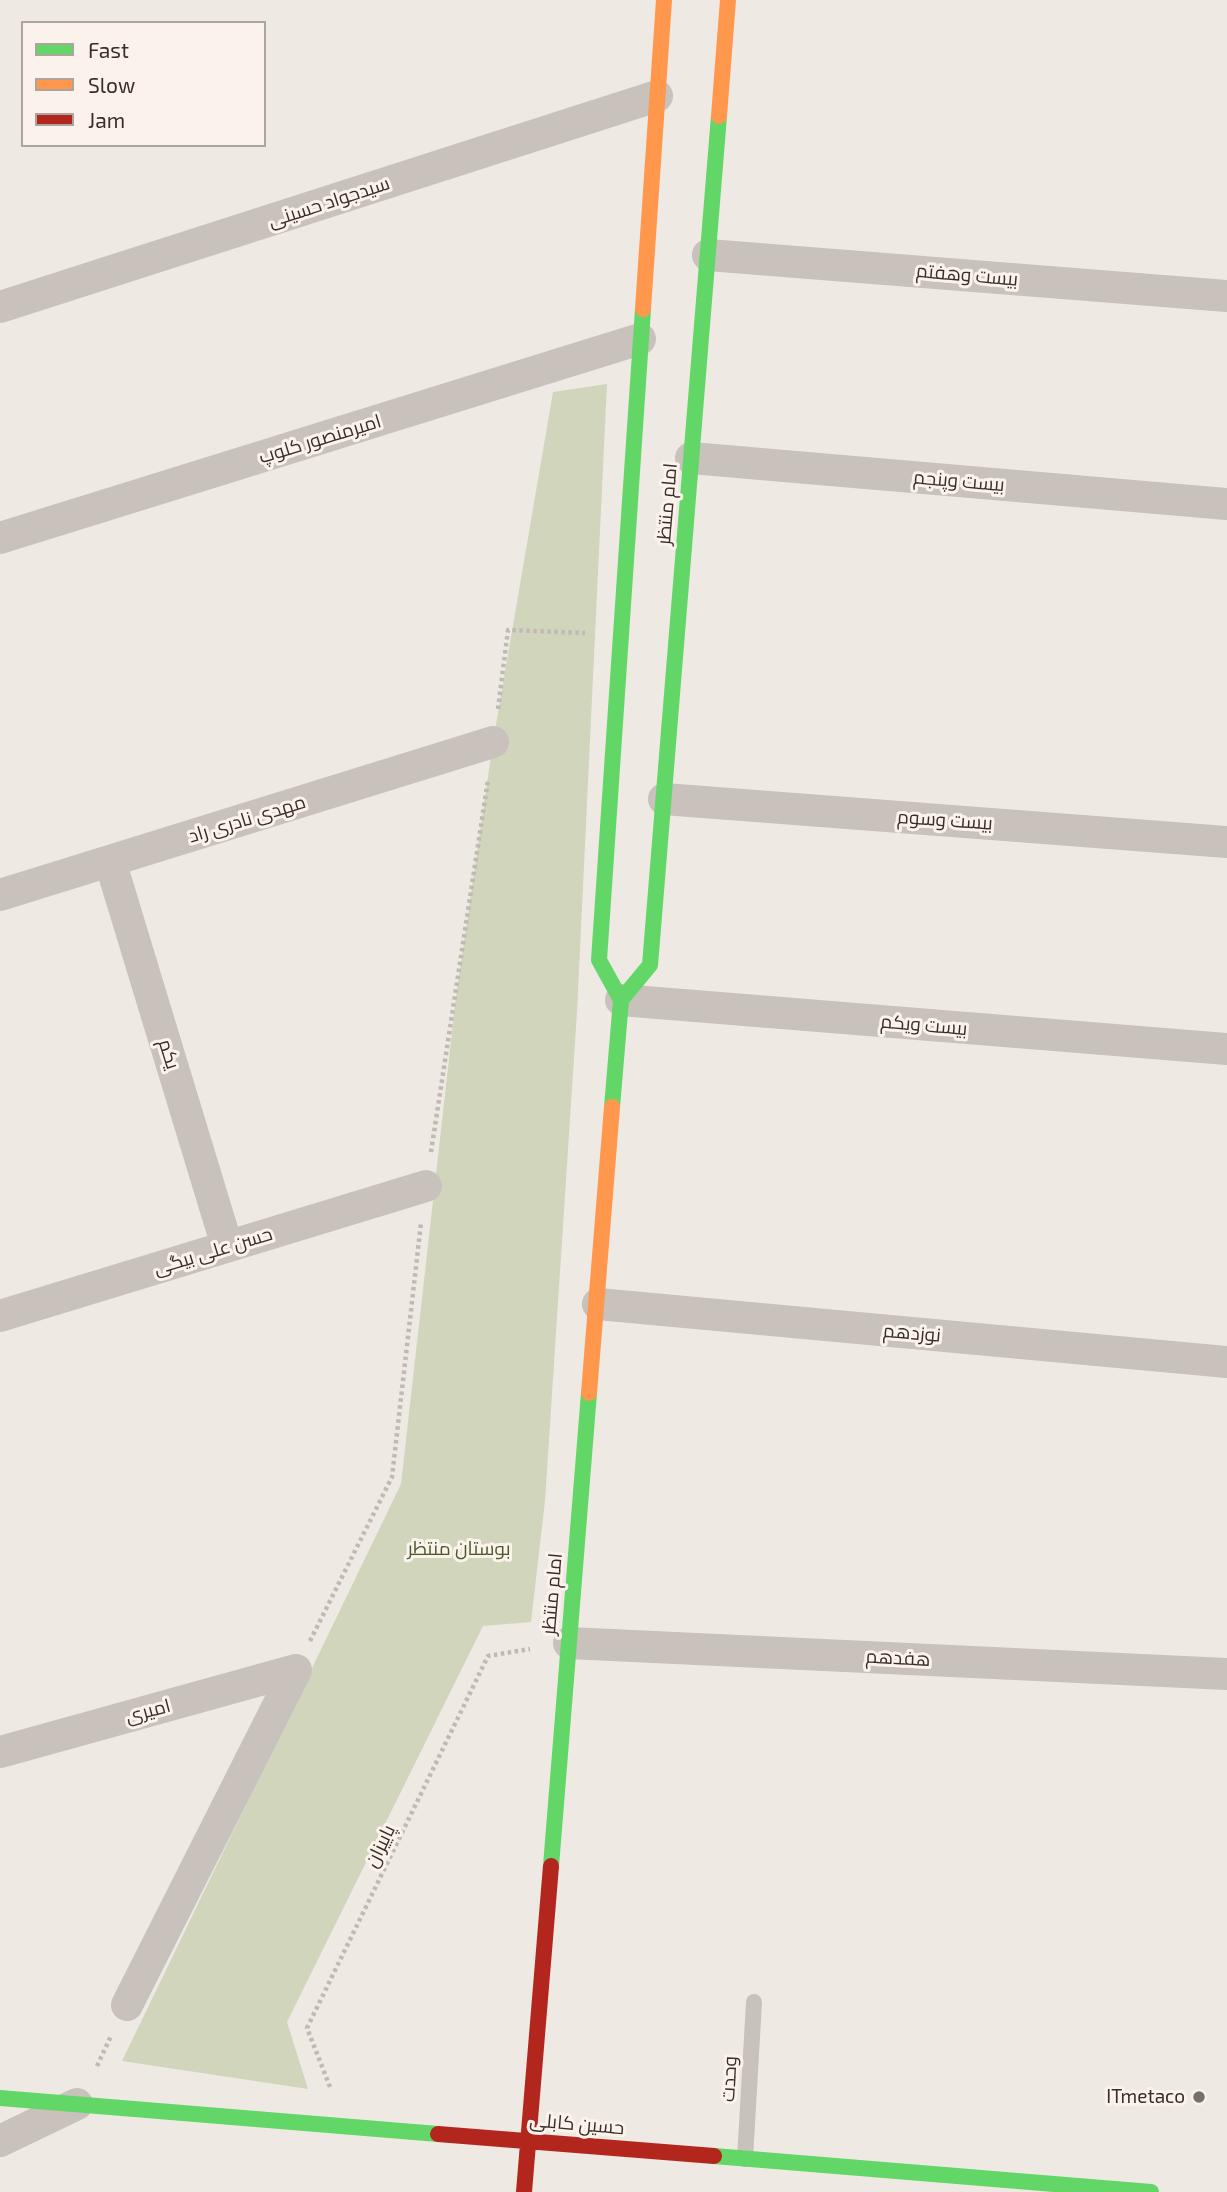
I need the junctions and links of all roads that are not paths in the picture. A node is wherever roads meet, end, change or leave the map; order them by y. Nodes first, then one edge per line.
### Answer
1 (664, 0) edge
2 (728, 0) edge
3 (657, 96) junction
4 (708, 255) junction
5 (1227, 296) edge
6 (0, 307) edge
7 (640, 340) junction
8 (691, 458) junction
9 (1227, 505) edge
10 (0, 538) edge
11 (493, 742) road end
12 (664, 799) junction
13 (1227, 842) edge
14 (110, 861) junction
15 (0, 895) edge
16 (621, 1000) junction
17 (1227, 1049) edge
18 (426, 1185) road end
19 (227, 1246) junction
20 (598, 1304) junction
21 (0, 1316) edge
22 (1227, 1362) edge
23 (569, 1643) junction
24 (1227, 1674) edge
25 (0, 1752) edge
26 (754, 2001) dead end
27 (127, 2005) road end
28 (0, 2098) edge
29 (77, 2104) junction
30 (0, 2141) edge
31 (528, 2141) junction
32 (745, 2159) junction
33 (524, 2192) edge
34 (1151, 2192) edge

1 - 3 main road, امام منتظر
2 - 4 main road, امام منتظر
3 - 6 street, سیدجواد حسینی
3 - 7 main road, امام منتظر
4 - 5 street, بیست وهفتم
4 - 8 main road, امام منتظر
7 - 10 street, امیرمنصور کلوپ
7 - 16 main road, امام منتظر
8 - 9 street, بیست وپنجم
8 - 12 main road, امام منتظر
11 - 14 street, مهدی نادری راد
12 - 13 street, بیست وسوم
12 - 16 main road, امام منتظر
14 - 15 street, مهدی نادری راد
14 - 19 street, یکم
16 - 17 street, بیست ویکم
16 - 20 main road, امام منتظر
18 - 19 street, حسن علی بیگی
19 - 21 street, حسن علی بیگی
20 - 22 street, نوزدهم
20 - 23 main road, امام منتظر
23 - 24 street, هفدهم
23 - 31 main road, امام منتظر
25 - 27 street, امیری
26 - 32 lane, وحدت
28 - 29 main road, حسین کابلی
29 - 30 street
29 - 31 main road, حسین کابلی
31 - 32 main road, حسین کابلی
31 - 33 main road, امام منتظر
32 - 34 main road, حسین کابلی

